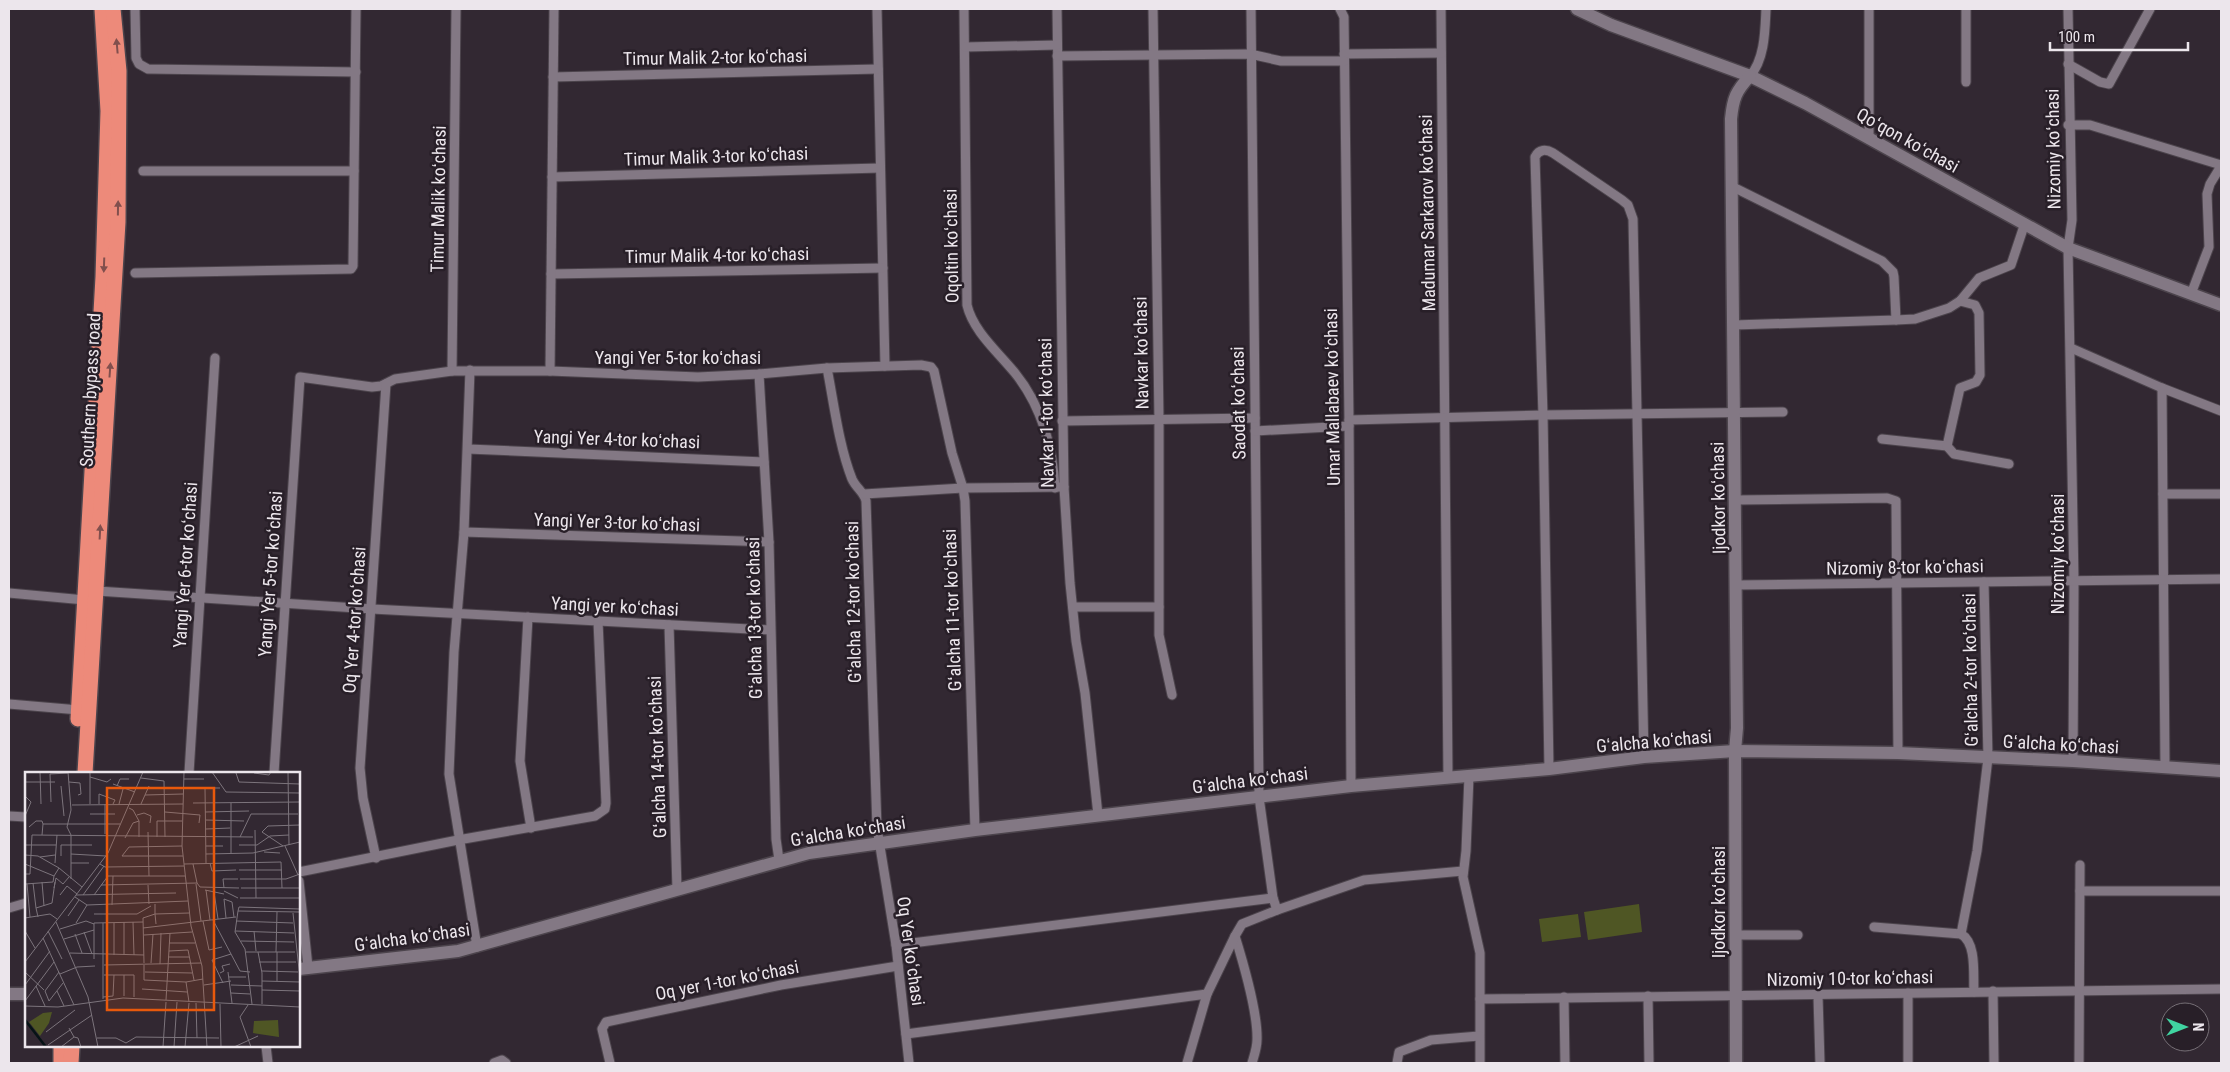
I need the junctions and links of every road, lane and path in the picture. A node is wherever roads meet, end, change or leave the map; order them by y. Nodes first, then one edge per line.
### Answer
1 (102, 9) edge
2 (113, 9) edge
3 (134, 9) edge
4 (356, 9) edge
5 (456, 9) edge
6 (554, 9) edge
7 (877, 9) edge
8 (964, 9) edge
9 (1057, 9) edge
10 (1153, 9) edge
11 (1251, 9) edge
12 (1340, 9) edge
13 (1441, 9) edge
14 (1577, 9) edge
15 (1766, 9) edge
16 (1869, 9) edge
17 (1966, 9) edge
18 (2068, 9) edge
19 (2150, 9) edge
20 (1057, 46) junction
21 (965, 47) junction
22 (1441, 53) junction
23 (1250, 54) junction
24 (1153, 55) junction
25 (1057, 56) junction
26 (1344, 57) junction
27 (2068, 64) junction
28 (878, 69) junction
29 (356, 72) junction
30 (1750, 76) junction
31 (553, 77) junction
32 (1966, 82) dead end
33 (2068, 125) junction
34 (1869, 138) junction
35 (2221, 165) edge
36 (880, 168) junction
37 (143, 170) dead end
38 (354, 172) junction
39 (552, 177) junction
40 (1731, 186) junction
41 (2025, 223) junction
42 (2068, 248) junction
43 (883, 268) junction
44 (135, 274) dead end
45 (551, 274) junction
46 (2191, 294) junction
47 (1960, 302) junction
48 (2221, 306) edge
49 (1896, 320) junction
50 (1734, 325) junction
51 (2071, 348) junction
52 (215, 358) dead end
53 (885, 366) junction
54 (827, 368) junction
55 (470, 370) junction
56 (452, 371) junction
57 (550, 371) junction
58 (759, 374) junction
59 (386, 384) junction
60 (2162, 388) junction
61 (2221, 411) edge
62 (1734, 412) junction
63 (1783, 412) dead end
64 (1636, 414) junction
65 (1543, 415) junction
66 (1255, 418) junction
67 (1446, 418) junction
68 (1159, 420) junction
69 (1062, 421) junction
70 (1349, 423) junction
71 (1255, 431) junction
72 (1882, 439) dead end
73 (1947, 446) junction
74 (468, 449) junction
75 (764, 462) junction
76 (2009, 464) dead end
77 (1059, 487) junction
78 (963, 488) junction
79 (864, 494) junction
80 (2163, 494) junction
81 (2221, 494) edge
82 (1736, 500) junction
83 (464, 532) junction
84 (769, 542) junction
85 (2221, 579) edge
86 (2164, 580) junction
87 (1984, 582) junction
88 (2074, 582) junction
89 (1898, 584) junction
90 (1736, 585) junction
91 (9, 593) edge
92 (91, 596) junction
93 (199, 598) junction
94 (284, 602) junction
95 (1072, 607) junction
96 (1159, 607) junction
97 (372, 609) junction
98 (457, 613) junction
99 (528, 617) junction
100 (598, 621) junction
101 (669, 625) junction
102 (770, 630) junction
103 (1172, 695) dead end
104 (9, 704) edge
105 (79, 710) junction
106 (1735, 751) junction
107 (1898, 753) junction
108 (1644, 757) junction
109 (1988, 758) junction
110 (2073, 761) junction
111 (2165, 767) junction
112 (1549, 769) junction
113 (2221, 771) edge
114 (75, 772) edge
115 (85, 772) edge
116 (188, 772) edge
117 (274, 772) edge
118 (1469, 776) junction
119 (1448, 778) junction
120 (1351, 786) junction
121 (1259, 796) junction
122 (9, 816) edge
123 (1098, 816) junction
124 (25, 817) edge
125 (532, 828) junction
126 (974, 830) junction
127 (458, 840) junction
128 (879, 842) junction
129 (376, 858) junction
130 (779, 860) junction
131 (2080, 865) dead end
132 (1463, 871) junction
133 (300, 872) edge
134 (677, 889) junction
135 (2080, 891) junction
136 (2221, 891) edge
137 (300, 898) edge
138 (1273, 898) junction
139 (25, 903) edge
140 (9, 908) edge
141 (1277, 910) junction
142 (1874, 928) dead end
143 (1961, 934) junction
144 (1735, 935) junction
145 (1798, 935) dead end
146 (1235, 936) junction
147 (896, 945) junction
148 (477, 946) junction
149 (898, 966) junction
150 (304, 968) edge
151 (2221, 990) edge
152 (1993, 991) junction
153 (2079, 991) junction
154 (1974, 992) junction
155 (1908, 993) junction
156 (9, 994) edge
157 (25, 994) edge
158 (1206, 994) junction
159 (1648, 996) junction
160 (1735, 996) junction
161 (1818, 996) junction
162 (1564, 997) junction
163 (1480, 999) junction
164 (906, 1034) junction
165 (1479, 1036) junction
166 (61, 1047) edge
167 (72, 1047) edge
168 (266, 1047) edge
169 (60, 1063) edge
170 (71, 1063) edge
171 (268, 1063) edge
172 (494, 1063) edge
173 (506, 1063) edge
174 (610, 1063) edge
175 (909, 1063) edge
176 (1187, 1063) edge
177 (1252, 1063) edge
178 (1397, 1063) edge
179 (1480, 1063) edge
180 (1566, 1063) edge
181 (1649, 1063) edge
182 (1736, 1063) edge
183 (1820, 1063) edge
184 (1908, 1063) edge
185 (1994, 1063) edge
186 (2079, 1063) edge

1 -> 92 highway, Southern bypass road
92 -> 2 highway, Southern bypass road
3 - 29 street
4 - 29 street
5 - 56 street, Timur Malik koʻchasi
6 - 31 street
7 - 28 street
8 - 21 street, Oqoltin koʻchasi
9 - 20 street, Navkar 1-tor koʻchasi
10 - 24 street, Navkar koʻchasi
11 - 23 street, Saodat koʻchasi
12 - 26 street, Umar Mallabaev koʻchasi
13 - 22 street, Madumar Sarkarov koʻchasi
14 - 30 street, Qoʻqon koʻchasi
15 - 30 street, Ijodkor koʻchasi
16 - 34 street
17 - 32 street
18 - 27 street, Nizomiy koʻchasi
19 - 27 street
20 - 21 street
20 - 25 street, Navkar 1-tor koʻchasi
21 - 77 street, Oqoltin koʻchasi
22 - 26 street
22 - 67 street, Madumar Sarkarov koʻchasi
23 - 24 street
23 - 26 street
23 - 66 street, Saodat koʻchasi
24 - 25 street
24 - 68 street, Navkar koʻchasi
25 - 69 street, Navkar 1-tor koʻchasi
26 - 70 street, Umar Mallabaev koʻchasi
27 - 33 street, Nizomiy koʻchasi
28 - 31 street, Timur Malik 2-tor koʻchasi
28 - 36 street
29 - 38 street
30 - 34 street, Qoʻqon koʻchasi
30 - 40 street, Ijodkor koʻchasi
31 - 39 street
33 - 35 street
33 - 42 street, Nizomiy koʻchasi
34 - 41 street, Qoʻqon koʻchasi
35 - 46 street
36 - 39 street, Timur Malik 3-tor koʻchasi
36 - 43 street
37 - 38 street
38 - 44 street
39 - 45 street
40 - 49 street
40 - 50 street, Ijodkor koʻchasi
41 - 42 street, Qoʻqon koʻchasi
41 - 47 street
42 - 46 street, Qoʻqon koʻchasi
42 - 51 street, Nizomiy koʻchasi
43 - 45 street, Timur Malik 4-tor koʻchasi
43 - 53 street
45 - 57 street
46 - 48 street, Qoʻqon koʻchasi
47 - 49 street
47 - 73 street
49 - 50 street
50 - 62 street, Ijodkor koʻchasi
51 - 60 street
51 - 88 street, Nizomiy koʻchasi
52 - 93 street, Yangi Yer 6-tor koʻchasi
53 - 54 street, Yangi Yer 5-tor koʻchasi
53 - 78 street, Gʻalcha 11-tor koʻchasi
54 - 58 street, Yangi Yer 5-tor koʻchasi
54 - 79 street, Gʻalcha 12-tor koʻchasi
55 - 56 street
55 - 57 street, Yangi Yer 5-tor koʻchasi
55 - 74 street
56 - 59 street
57 - 58 street, Yangi Yer 5-tor koʻchasi
58 - 75 street, Gʻalcha 13-tor koʻchasi
59 - 94 street, Yangi Yer 5-tor koʻchasi
59 - 97 street, Oq Yer 4-tor koʻchasi
60 - 61 street
60 - 80 street
62 - 63 street
62 - 64 street
62 - 82 street, Ijodkor koʻchasi
64 - 65 street
64 - 65 street
64 - 108 street
65 - 67 street
65 - 112 street
66 - 68 street
66 - 71 street, Saodat koʻchasi
67 - 70 street
67 - 119 street, Madumar Sarkarov koʻchasi
68 - 69 street
68 - 96 street, Navkar koʻchasi
69 - 77 street, Navkar 1-tor koʻchasi
70 - 71 street
70 - 120 street, Umar Mallabaev koʻchasi
71 - 121 street, Saodat koʻchasi
72 - 73 street
73 - 76 street
74 - 75 street, Yangi Yer 4-tor koʻchasi
74 - 83 street
75 - 84 street, Gʻalcha 13-tor koʻchasi
77 - 78 street
77 - 95 street, Navkar 1-tor koʻchasi
78 - 79 street
78 - 126 street, Gʻalcha 11-tor koʻchasi
79 - 128 street, Gʻalcha 12-tor koʻchasi
80 - 81 street
80 - 86 street
82 - 89 street
82 - 90 street, Ijodkor koʻchasi
83 - 84 street, Yangi Yer 3-tor koʻchasi
83 - 98 street
84 - 102 street, Gʻalcha 13-tor koʻchasi
85 - 86 street, Nizomiy 8-tor koʻchasi
86 - 88 street, Nizomiy 8-tor koʻchasi
86 - 111 street
87 - 88 street, Nizomiy 8-tor koʻchasi
87 - 89 street, Nizomiy 8-tor koʻchasi
87 - 109 street, Gʻalcha 2-tor koʻchasi
88 - 110 street, Nizomiy koʻchasi
89 - 90 street, Nizomiy 8-tor koʻchasi
89 - 107 street
90 - 106 street, Ijodkor koʻchasi
91 - 92 street, Yangi yer koʻchasi
92 - 93 street, Yangi yer koʻchasi
92 - 105 highway, Southern bypass road
92 - 115 highway, Southern bypass road
93 - 94 street, Yangi yer koʻchasi
93 - 116 street, Yangi Yer 6-tor koʻchasi
94 - 97 street, Yangi yer koʻchasi
94 - 117 street, Yangi Yer 5-tor koʻchasi
95 - 96 street
95 - 123 street, Navkar 1-tor koʻchasi
96 - 103 street, Navkar koʻchasi
97 - 98 street, Yangi yer koʻchasi
97 - 129 street, Oq Yer 4-tor koʻchasi
98 - 99 street, Yangi yer koʻchasi
98 - 127 street
99 - 100 street, Yangi yer koʻchasi
99 - 125 street
100 - 101 street, Yangi yer koʻchasi
100 - 125 street
101 - 102 street, Yangi yer koʻchasi
101 - 134 street, Gʻalcha 14-tor koʻchasi
102 - 130 street, Gʻalcha 13-tor koʻchasi
104 - 105 street
105 - 114 highway, Southern bypass road
106 - 107 street, Gʻalcha koʻchasi
106 - 108 street, Gʻalcha koʻchasi
106 - 144 street, Ijodkor koʻchasi
107 - 109 street, Gʻalcha koʻchasi
108 - 112 street, Gʻalcha koʻchasi
109 - 110 street, Gʻalcha koʻchasi
109 - 143 street, Gʻalcha 2-tor koʻchasi
110 - 111 street, Gʻalcha koʻchasi
111 - 113 street, Gʻalcha koʻchasi
112 - 118 street, Gʻalcha koʻchasi
118 - 119 street, Gʻalcha koʻchasi
118 - 132 street
119 - 120 street, Gʻalcha koʻchasi
120 - 121 street, Gʻalcha koʻchasi
121 - 123 street, Gʻalcha koʻchasi
121 - 138 street, Saodat koʻchasi
122 - 124 street
123 - 126 street, Gʻalcha koʻchasi
125 - 127 street
126 - 128 street, Gʻalcha koʻchasi
127 - 129 street
127 - 148 street
128 - 130 street, Gʻalcha koʻchasi
128 - 147 street, Oq Yer koʻchasi
129 - 133 street
130 - 134 street, Gʻalcha koʻchasi
131 - 135 street
132 - 141 street
132 - 163 street
134 - 148 street, Gʻalcha koʻchasi
135 - 136 street
135 - 153 street
137 - 150 street
138 - 141 street, Saodat koʻchasi
138 - 147 street
139 - 140 street
141 - 146 street
142 - 143 street
143 - 154 street
144 - 145 street
144 - 160 street, Ijodkor koʻchasi
146 - 158 street
146 - 177 street
147 - 149 street, Oq Yer koʻchasi
148 - 150 street, Gʻalcha koʻchasi
149 - 164 street, Oq Yer koʻchasi
149 - 174 street, Oq yer 1-tor koʻchasi
151 - 153 street, Nizomiy 10-tor koʻchasi
152 - 153 street, Nizomiy 10-tor koʻchasi
152 - 154 street, Nizomiy 10-tor koʻchasi
152 - 185 street
153 - 186 street
154 - 155 street, Nizomiy 10-tor koʻchasi
155 - 161 street, Nizomiy 10-tor koʻchasi
155 - 184 street
156 - 157 street
158 - 164 street
158 - 176 street
159 - 160 street, Nizomiy 10-tor koʻchasi
159 - 162 street, Nizomiy 10-tor koʻchasi
159 - 181 street
160 - 161 street, Nizomiy 10-tor koʻchasi
160 - 182 street, Ijodkor koʻchasi
161 - 183 street
162 - 163 street, Nizomiy 10-tor koʻchasi
162 - 180 street
163 - 165 street
164 - 175 street, Oq Yer koʻchasi
165 - 178 street
165 - 179 street
166 - 169 highway
167 - 170 highway
168 - 171 street
172 - 173 street

